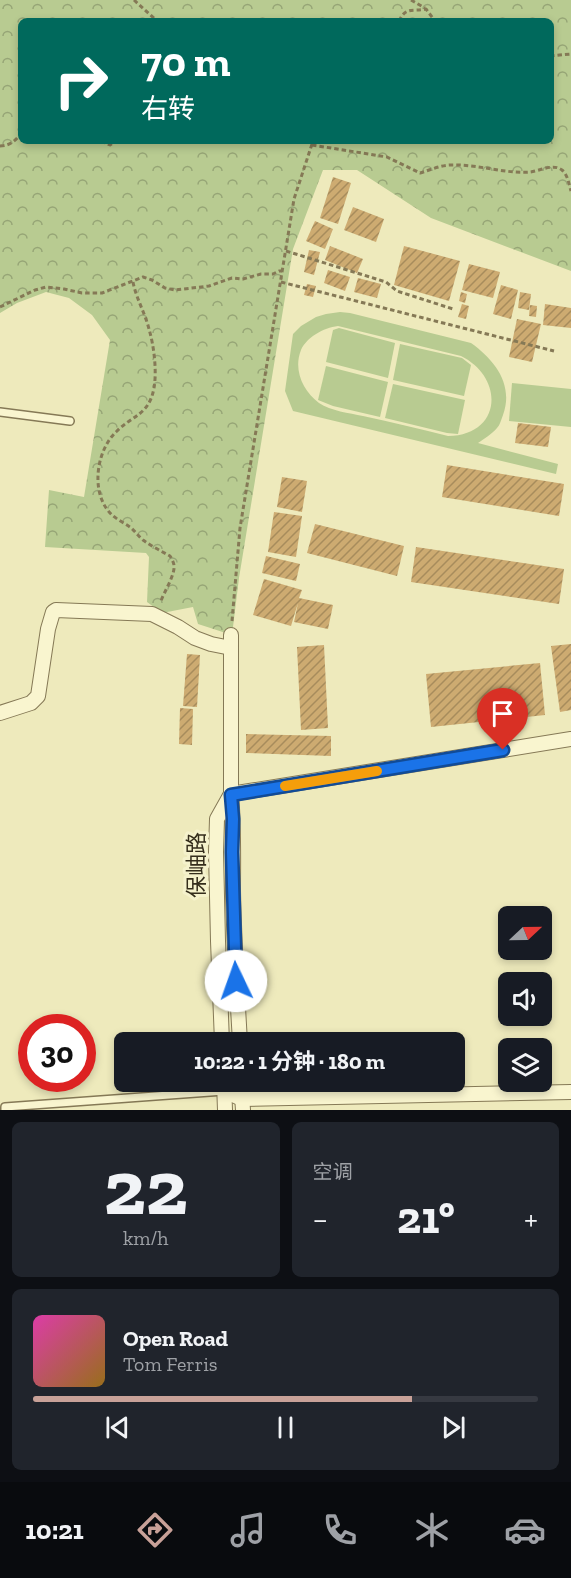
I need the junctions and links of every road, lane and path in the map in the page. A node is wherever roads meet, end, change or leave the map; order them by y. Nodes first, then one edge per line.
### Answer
1 (134, 0) edge
2 (411, 0) edge
3 (426, 9) junction
4 (154, 18) edge
5 (400, 18) edge
6 (433, 18) edge
7 (571, 54) edge
8 (554, 56) edge
9 (18, 138) edge
10 (312, 144) edge
11 (317, 144) edge
12 (0, 146) edge
13 (571, 191) edge
14 (286, 251) junction
15 (282, 271) junction
16 (133, 282) junction
17 (281, 282) junction
18 (0, 307) edge
19 (453, 309) dead end
20 (554, 351) dead end
21 (0, 412) edge
22 (70, 421) dead end
23 (162, 620) junction
24 (231, 641) junction
25 (0, 713) edge
26 (571, 739) edge
27 (231, 795) junction
28 (222, 1032) edge
29 (239, 1032) edge
30 (161, 1092) edge
31 (224, 1092) edge
32 (230, 1092) edge
33 (571, 1092) edge
34 (243, 1105) edge
35 (5, 1110) edge
36 (225, 1110) edge

1 - 4 path
2 - 3 path
3 - 5 path
3 - 6 path
7 - 8 path
9 - 12 path
10 - 14 path
11 - 13 path
14 - 15 path
14 - 19 path
15 - 16 path
15 - 17 path
16 - 18 path
16 - 23 path
17 - 20 path
17 - 24 path
21 - 22 lane
23 - 24 street
23 - 25 street
24 - 27 street
26 - 27 street
27 - 28 street, 保岫路
27 - 29 street, 保岫路
30 - 35 lane
31 - 36 street
32 - 34 street
33 - 34 street

